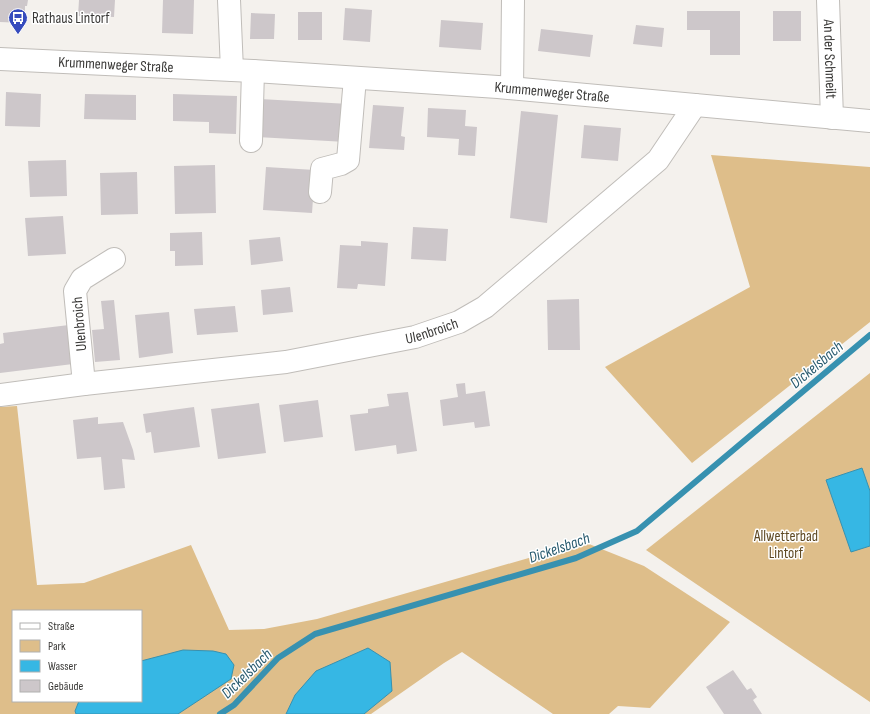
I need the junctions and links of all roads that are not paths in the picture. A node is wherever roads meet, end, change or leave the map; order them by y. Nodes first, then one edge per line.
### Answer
1 (229, 0) edge
2 (513, 0) edge
3 (828, 0) edge
4 (0, 59) edge
5 (243, 70) junction
6 (355, 78) junction
7 (512, 88) junction
8 (695, 105) junction
9 (832, 118) junction
10 (870, 121) edge
11 (251, 142) dead end
12 (320, 192) dead end
13 (114, 259) dead end
14 (84, 384) junction
15 (0, 395) edge

1 - 5 main road
2 - 7 main road
3 - 9 main road, An der Schmeilt
4 - 5 main road, Krummenweger Straße
5 - 6 main road, Krummenweger Straße
5 - 11 main road
6 - 7 main road, Krummenweger Straße
6 - 12 main road
7 - 8 main road, Krummenweger Straße
8 - 9 main road, Krummenweger Straße
8 - 14 main road, Ulenbroich
9 - 10 main road, Krummenweger Straße
13 - 14 main road, Ulenbroich
14 - 15 main road, Ulenbroich

